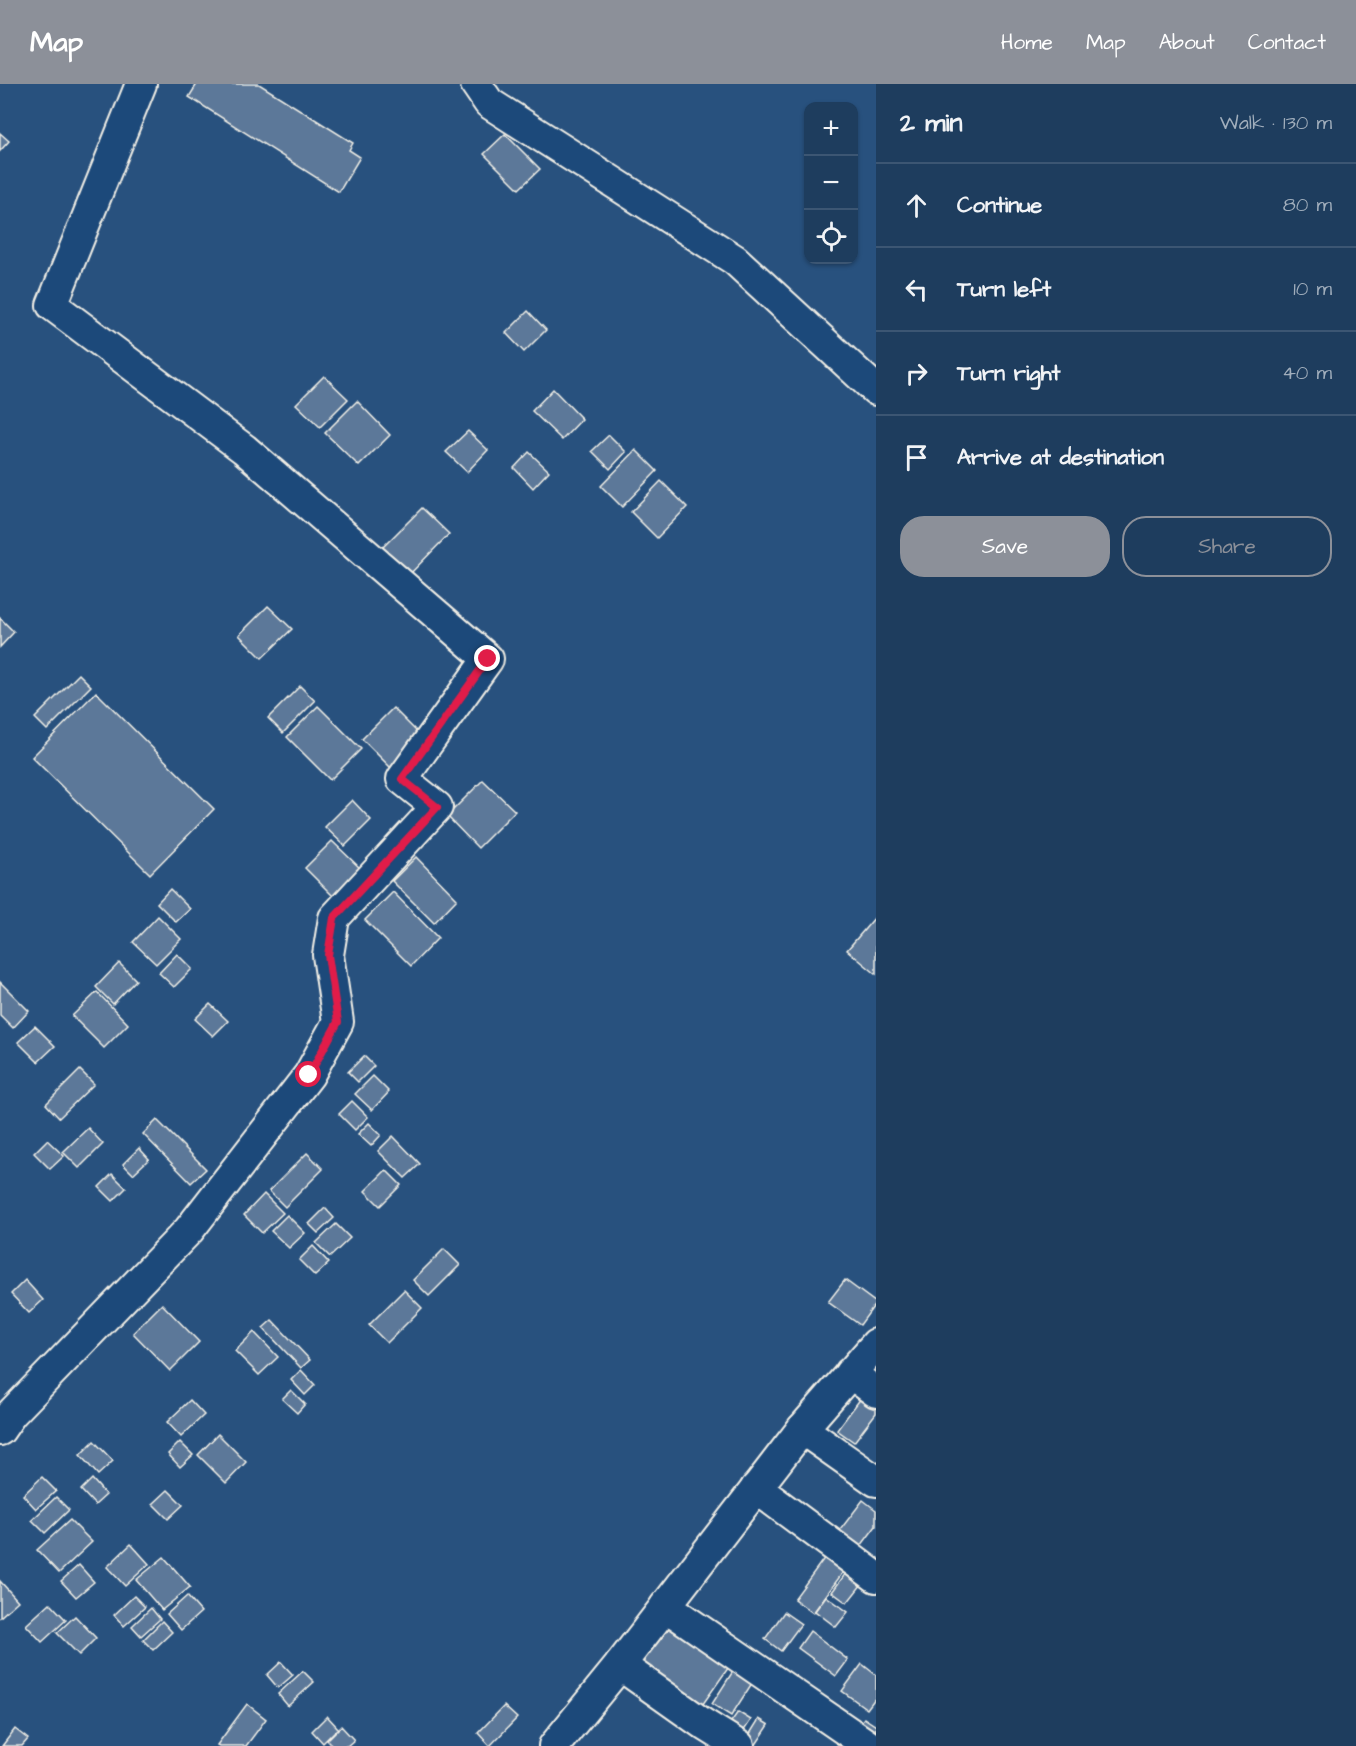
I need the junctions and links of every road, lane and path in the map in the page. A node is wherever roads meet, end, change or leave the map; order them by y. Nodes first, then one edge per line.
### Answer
1 (141, 84) edge
2 (476, 84) edge
3 (876, 390) edge
4 (876, 1344) edge
5 (850, 1373) junction
6 (876, 1392) edge
7 (802, 1429) junction
8 (0, 1430) edge
9 (876, 1481) edge
10 (756, 1488) junction
11 (876, 1577) edge
12 (666, 1606) junction
13 (620, 1665) junction
14 (554, 1746) edge
15 (739, 1746) edge
16 (869, 1746) edge

1 - 8 street
2 - 3 street
4 - 5 street
5 - 6 street
5 - 7 street
7 - 9 street
7 - 10 street
10 - 11 street
10 - 12 street
12 - 13 street
12 - 16 street
13 - 14 street
13 - 15 street

